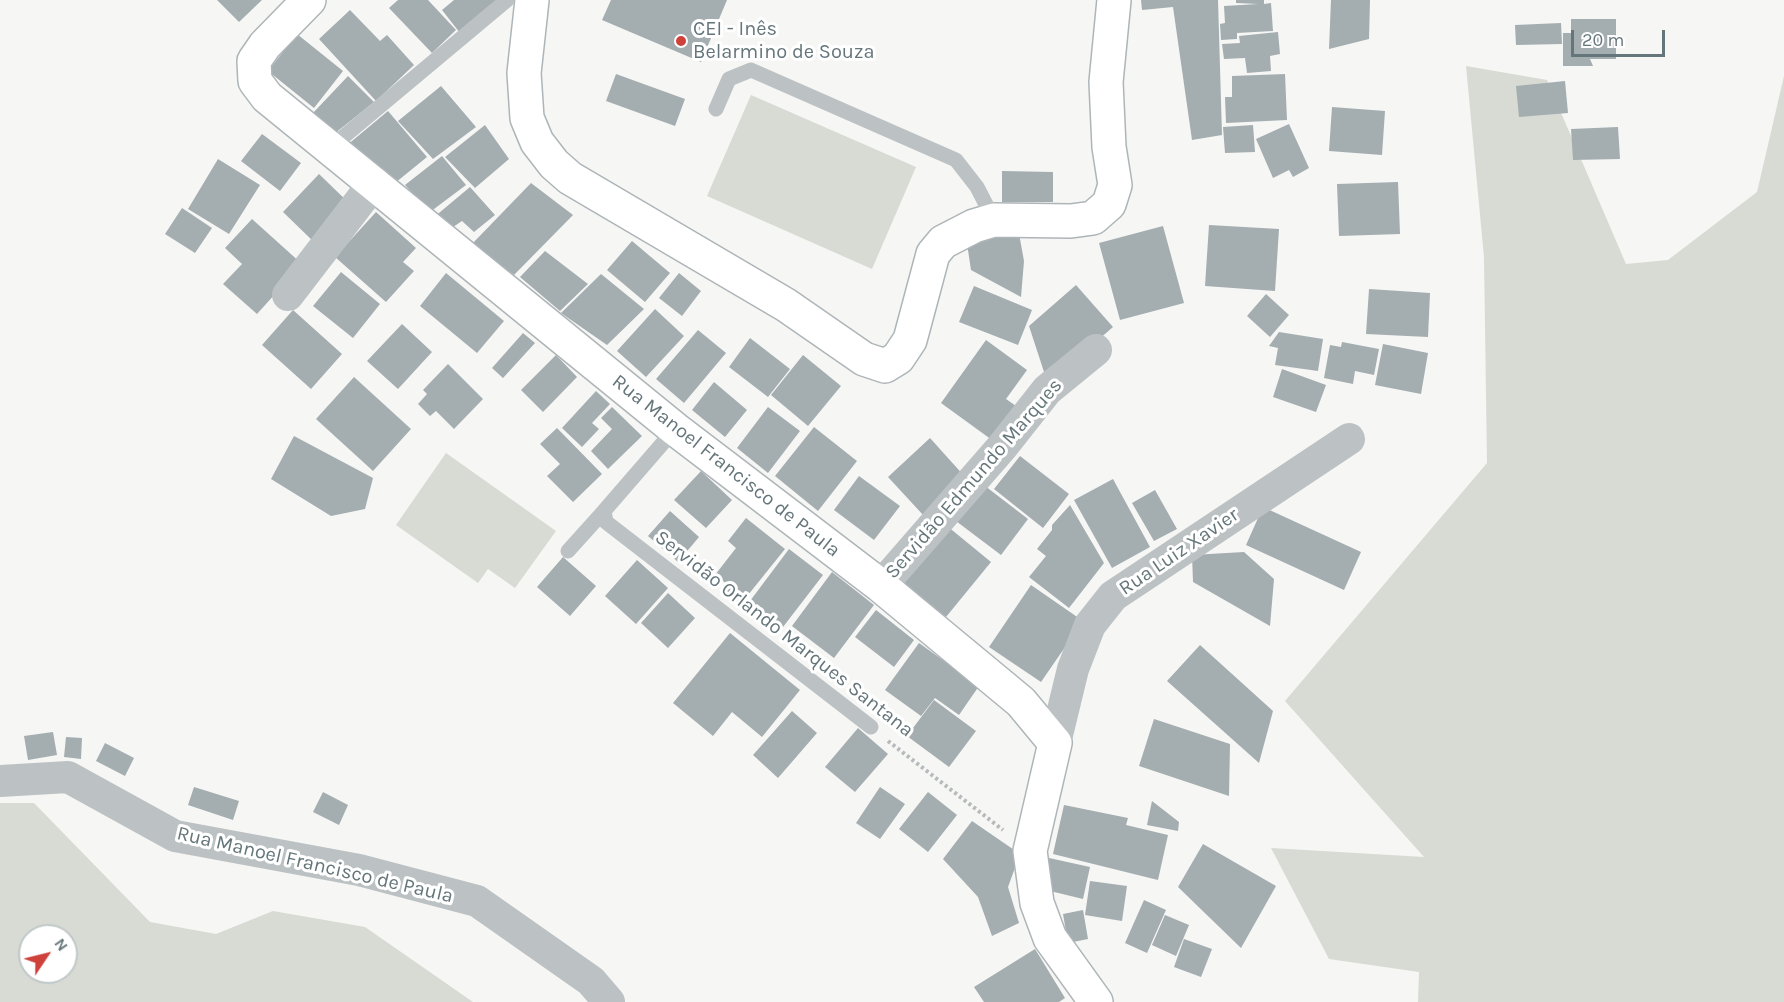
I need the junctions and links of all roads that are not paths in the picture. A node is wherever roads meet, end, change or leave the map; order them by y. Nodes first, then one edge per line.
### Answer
1 (309, 0) edge
2 (507, 0) edge
3 (532, 0) edge
4 (1114, 0) edge
5 (716, 109) dead end
6 (330, 148) junction
7 (374, 183) junction
8 (994, 220) junction
9 (288, 295) dead end
10 (1096, 350) dead end
11 (675, 429) junction
12 (1349, 439) dead end
13 (604, 511) junction
14 (568, 551) dead end
15 (881, 586) junction
16 (871, 727) road end
17 (1055, 743) junction
18 (0, 781) edge
19 (609, 1002) edge
20 (1096, 1002) edge

1 - 6 street, Rua Manoel Francisco de Paula
2 - 6 lane
3 - 8 street
4 - 8 street
5 - 8 lane
6 - 7 street, Rua Manoel Francisco de Paula
7 - 9 street
7 - 11 street, Rua Manoel Francisco de Paula
10 - 15 street, Servidão Edmundo Marques
11 - 13 lane
11 - 15 street, Rua Manoel Francisco de Paula
12 - 17 street, Rua Luiz Xavier
13 - 14 lane
13 - 16 lane, Servidão Orlando Marques Santana
15 - 17 street, Rua Manoel Francisco de Paula
17 - 20 street
18 - 19 street, Rua Manoel Francisco de Paula

